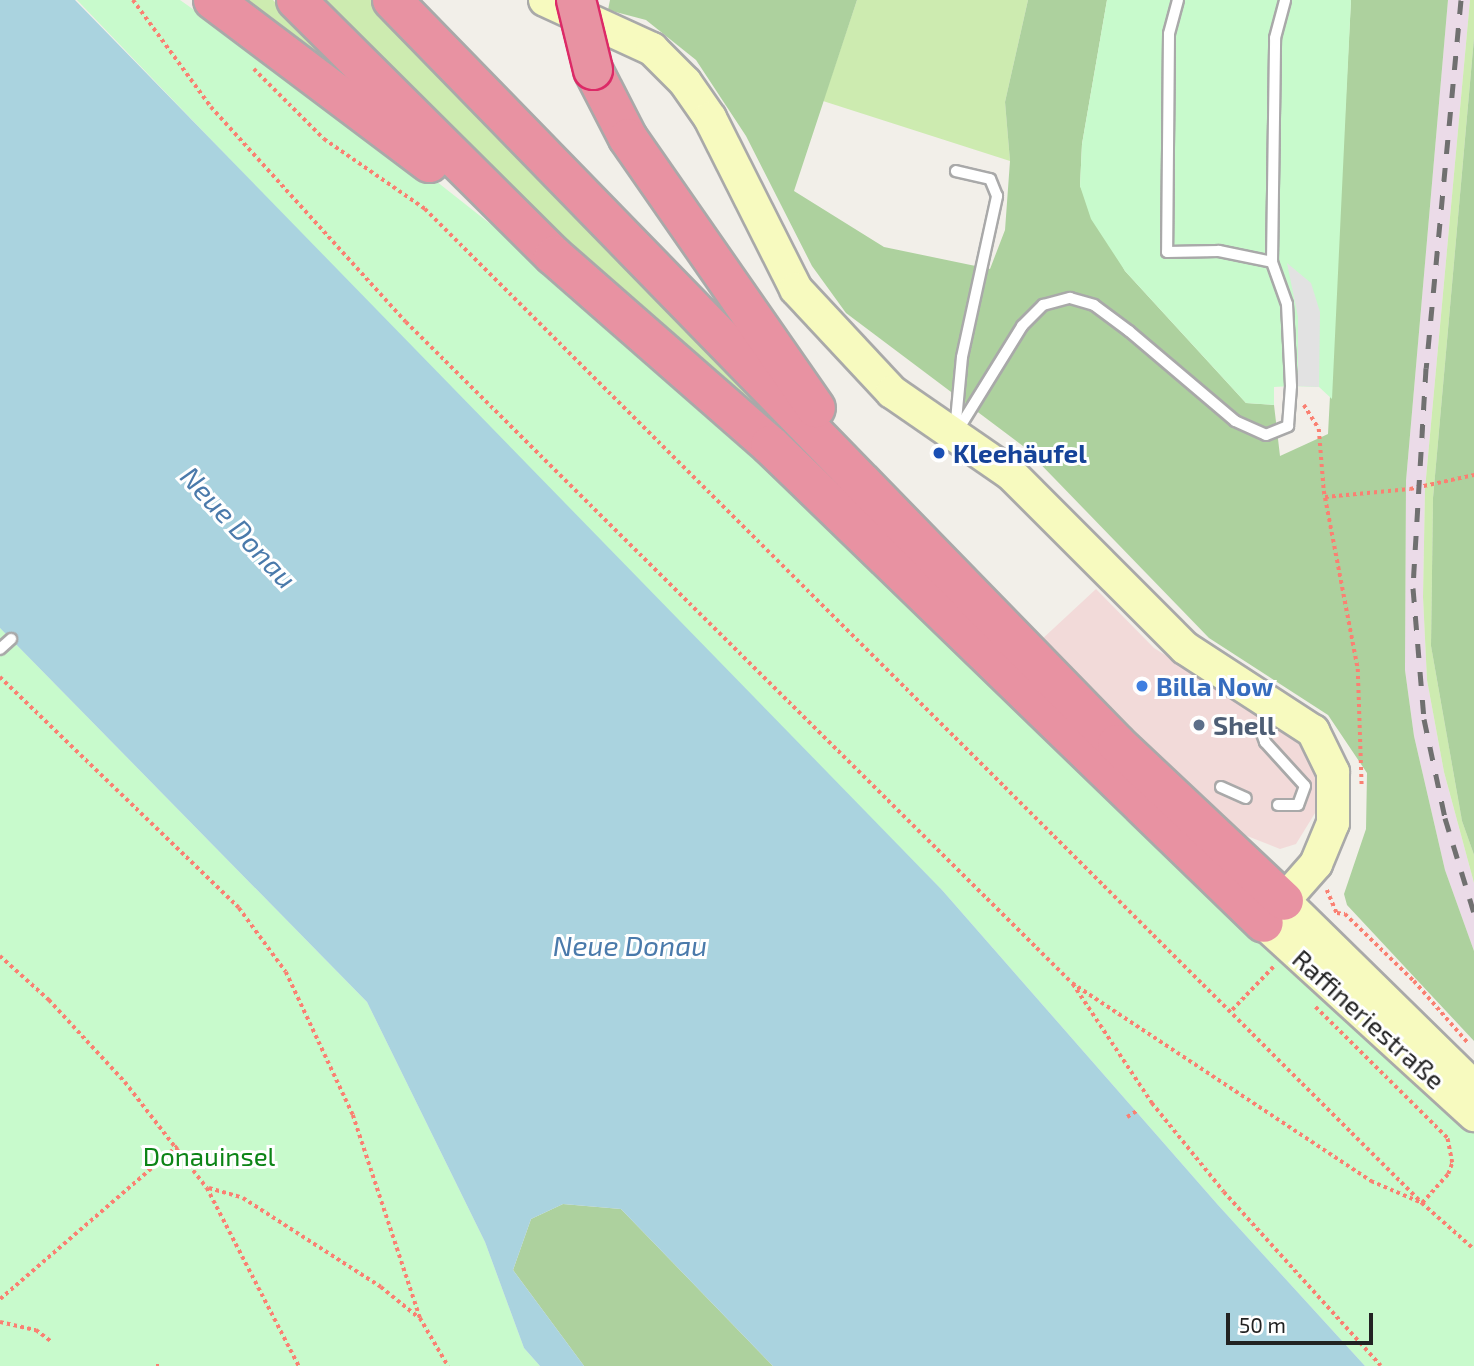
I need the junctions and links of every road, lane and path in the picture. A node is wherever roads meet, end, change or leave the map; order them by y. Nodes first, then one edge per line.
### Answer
1 (133, 0) edge
2 (213, 0) edge
3 (296, 0) edge
4 (391, 0) edge
5 (545, 0) edge
6 (576, 0) edge
7 (1178, 0) edge
8 (1285, 0) edge
9 (255, 49) junction
10 (956, 171) dead end
11 (554, 256) junction
12 (1272, 262) junction
13 (1292, 386) junction
14 (954, 437) junction
15 (1474, 475) edge
16 (1325, 498) junction
17 (914, 538) junction
18 (11, 639) dead end
19 (0, 649) edge
20 (0, 677) edge
21 (1260, 728) dead end
22 (1221, 787) dead end
23 (1362, 788) dead end
24 (1246, 798) dead end
25 (1278, 805) dead end
26 (1274, 912) junction
27 (1337, 913) dead end
28 (0, 956) edge
29 (1276, 964) dead end
30 (1072, 983) junction
31 (1232, 1010) junction
32 (1474, 1050) edge
33 (1474, 1087) edge
34 (1139, 1110) dead end
35 (1474, 1115) edge
36 (1127, 1117) dead end
37 (177, 1146) junction
38 (207, 1188) junction
39 (1422, 1203) junction
40 (1474, 1249) edge
41 (0, 1299) edge
42 (420, 1318) junction
43 (0, 1322) edge
44 (52, 1342) dead end
45 (299, 1366) edge
46 (448, 1366) edge
47 (1381, 1366) edge

1 - 30 path
2 - 9 highway
3 - 11 highway
4 - 17 highway
5 - 14 street
6 - 17 highway, bridge
7 - 12 lane
8 - 12 lane
9 - 11 highway
9 - 31 path
10 - 14 lane
11 - 26 highway
12 - 13 lane
13 - 14 lane
13 - 16 path
14 - 26 street
15 - 16 path
16 - 23 path
17 - 26 highway
18 - 19 lane
20 - 42 path
21 - 25 lane
22 - 24 lane
26 - 33 street, Raffineriestraße
26 - 35 street, Raffineriestraße
27 - 32 path
28 - 37 path
29 - 31 path
30 - 39 path
30 - 47 path
31 - 39 path
34 - 36 path
37 - 38 path
37 - 41 path
38 - 42 path
38 - 45 path
39 - 40 path
42 - 46 path
43 - 44 path

